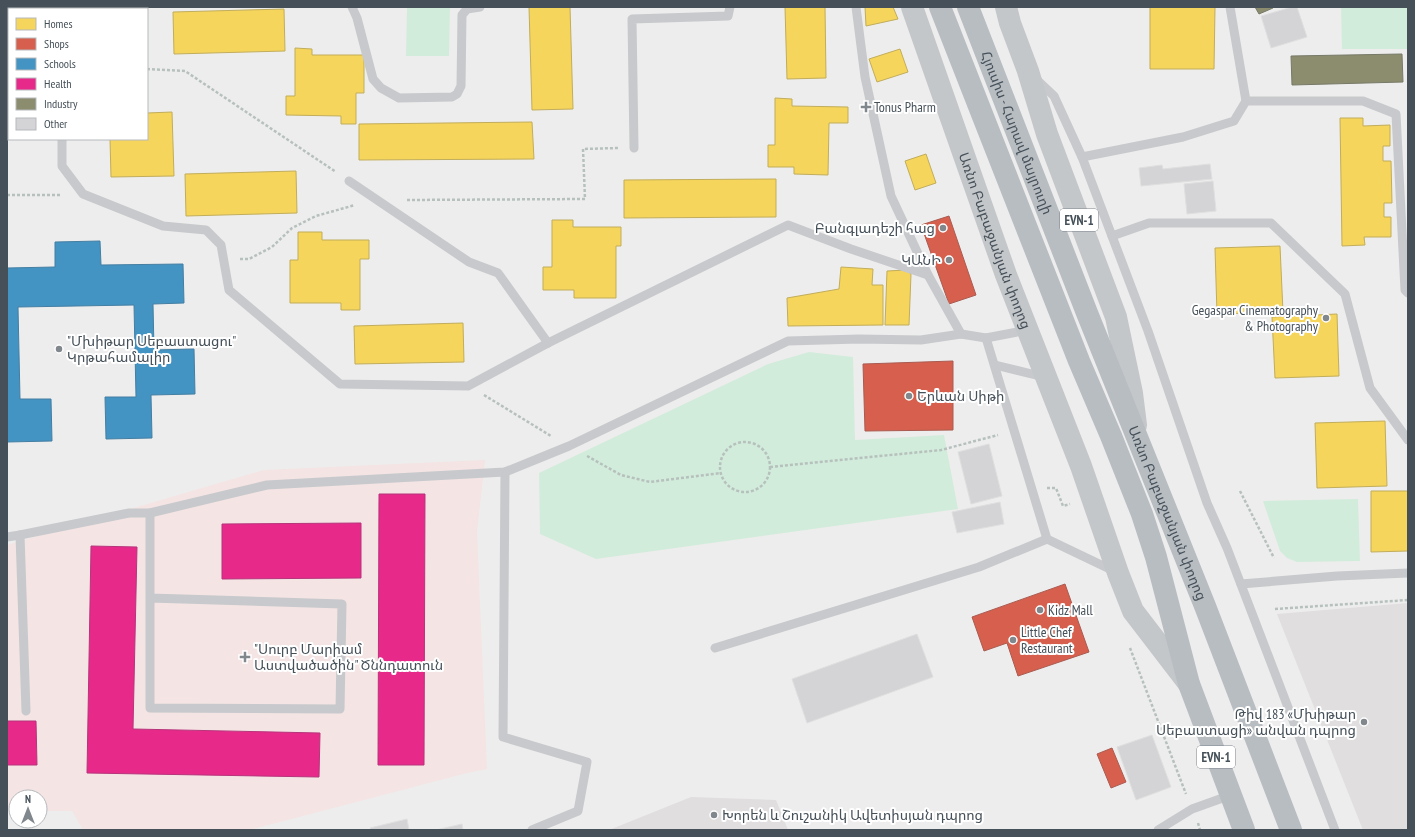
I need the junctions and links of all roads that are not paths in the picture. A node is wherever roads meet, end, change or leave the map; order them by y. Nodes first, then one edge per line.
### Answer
1 (352, 7) edge
2 (480, 7) edge
3 (730, 7) edge
4 (856, 7) edge
5 (912, 7) edge
6 (940, 7) edge
7 (968, 7) edge
8 (1006, 7) edge
9 (1230, 7) edge
10 (1028, 71) junction
11 (1246, 101) junction
12 (62, 140) edge
13 (634, 148) road end
14 (1082, 157) junction
15 (349, 181) road end
16 (1112, 236) junction
17 (928, 275) junction
18 (1408, 293) edge
19 (1028, 330) junction
20 (962, 334) junction
21 (986, 338) junction
22 (548, 343) junction
23 (995, 365) junction
24 (1046, 378) junction
25 (1137, 436) junction
26 (1408, 440) edge
27 (505, 472) junction
28 (150, 513) junction
29 (20, 535) junction
30 (7, 537) edge
31 (1047, 540) junction
32 (1118, 573) junction
33 (1408, 573) edge
34 (1241, 584) junction
35 (150, 598) junction
36 (715, 648) dead end
37 (1189, 684) junction
38 (26, 711) dead end
39 (1231, 796) junction
40 (532, 830) edge
41 (1158, 830) edge
42 (1244, 830) edge
43 (1291, 830) edge
44 (1335, 830) edge

1 - 2 lane
3 - 13 lane
4 - 17 lane
5 - 19 main road, Առնո Բաբաջանյան փողոց
6 - 37 highway, Առնո Բաբաջանյան փողոց
7 - 25 highway, Հյուսիս - Հարավ մայրուղի
8 - 10 main road, Առնո Բաբաջանյան փողոց / EVN-1
9 - 11 lane
10 - 14 lane
10 - 25 main road, Առնո Բաբաջանյան փողոց / EVN-1
11 - 14 lane
11 - 18 lane
12 - 22 lane
14 - 16 lane
15 - 22 lane
16 - 26 lane
16 - 34 lane
17 - 20 lane
17 - 22 lane
19 - 21 lane
19 - 24 main road, Առնո Բաբաջանյան փողոց
20 - 21 lane
20 - 27 lane
21 - 23 lane
23 - 24 lane
23 - 31 lane
24 - 32 main road, Առնո Բաբաջանյան փողոց
25 - 43 highway, Առնո Բաբաջանյան փողոց / EVN-1
27 - 28 lane
27 - 40 lane
28 - 29 lane
28 - 35 lane
29 - 30 lane
29 - 38 lane
31 - 32 lane
31 - 36 lane
32 - 37 main road, Առնո Բաբաջանյան փողոց
33 - 34 lane
34 - 44 lane
35 - 35 lane
37 - 39 highway, Առնո Բաբաջանյան փողոց / EVN-1
39 - 41 lane
39 - 42 highway, Առնո Բաբաջանյան փողոց / EVN-1

